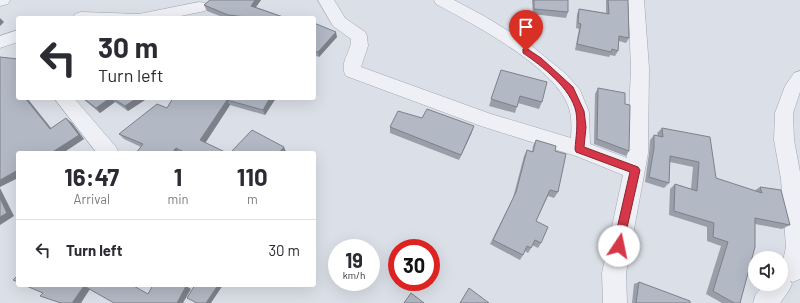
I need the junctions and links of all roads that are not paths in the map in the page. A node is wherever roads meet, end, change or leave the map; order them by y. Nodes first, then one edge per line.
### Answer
1 (326, 0) edge
2 (442, 0) edge
3 (636, 0) edge
4 (199, 7) dead end
5 (154, 16) edge
6 (800, 78) edge
7 (65, 100) edge
8 (580, 149) junction
9 (107, 151) edge
10 (635, 170) junction
11 (789, 277) edge
12 (615, 303) edge
13 (765, 303) edge

1 - 8 street
2 - 8 street
3 - 10 street
4 - 5 street
6 - 11 street
7 - 9 street
8 - 10 street
10 - 12 street
11 - 13 street

